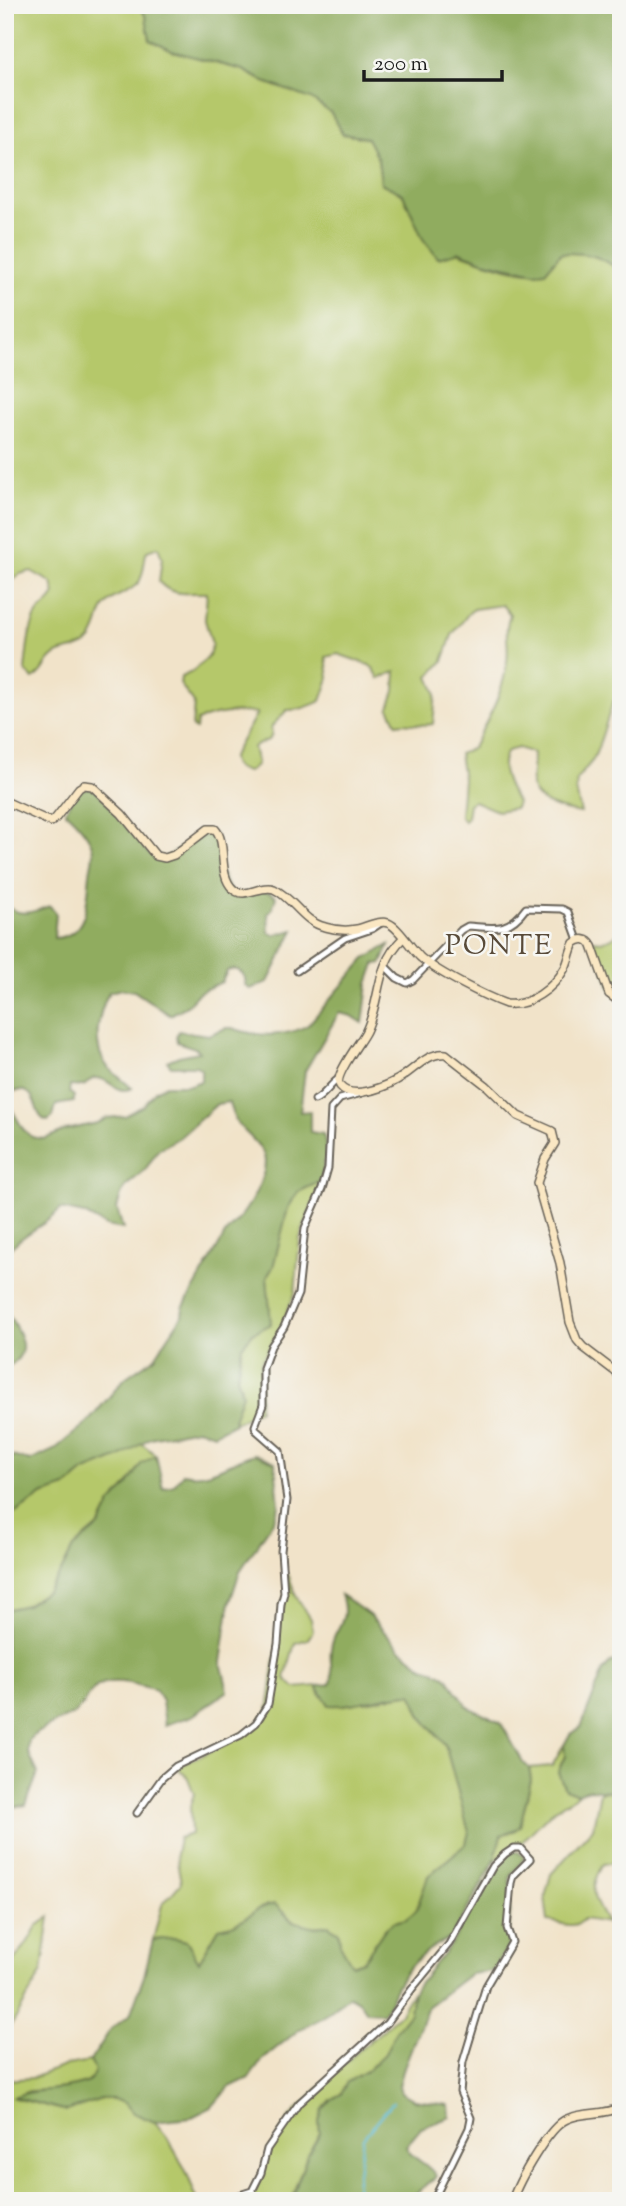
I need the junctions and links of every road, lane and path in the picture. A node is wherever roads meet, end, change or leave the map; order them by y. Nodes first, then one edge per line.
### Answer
1 (5, 801) edge
2 (381, 923) junction
3 (403, 938) junction
4 (578, 940) junction
5 (429, 964) junction
6 (385, 966) junction
7 (297, 971) dead end
8 (621, 1003) edge
9 (337, 1080) junction
10 (363, 1091) junction
11 (315, 1100) dead end
12 (621, 1376) edge
13 (137, 1813) dead end
14 (621, 2107) edge
15 (222, 2201) edge
16 (433, 2201) edge
17 (512, 2201) edge

1 - 2 street
2 - 3 street
2 - 7 street
3 - 5 street
3 - 6 street
4 - 5 street
4 - 5 street
4 - 8 street
5 - 6 street
6 - 9 street
9 - 10 street
9 - 11 street
10 - 12 street
10 - 13 street
14 - 17 street
15 - 16 street

